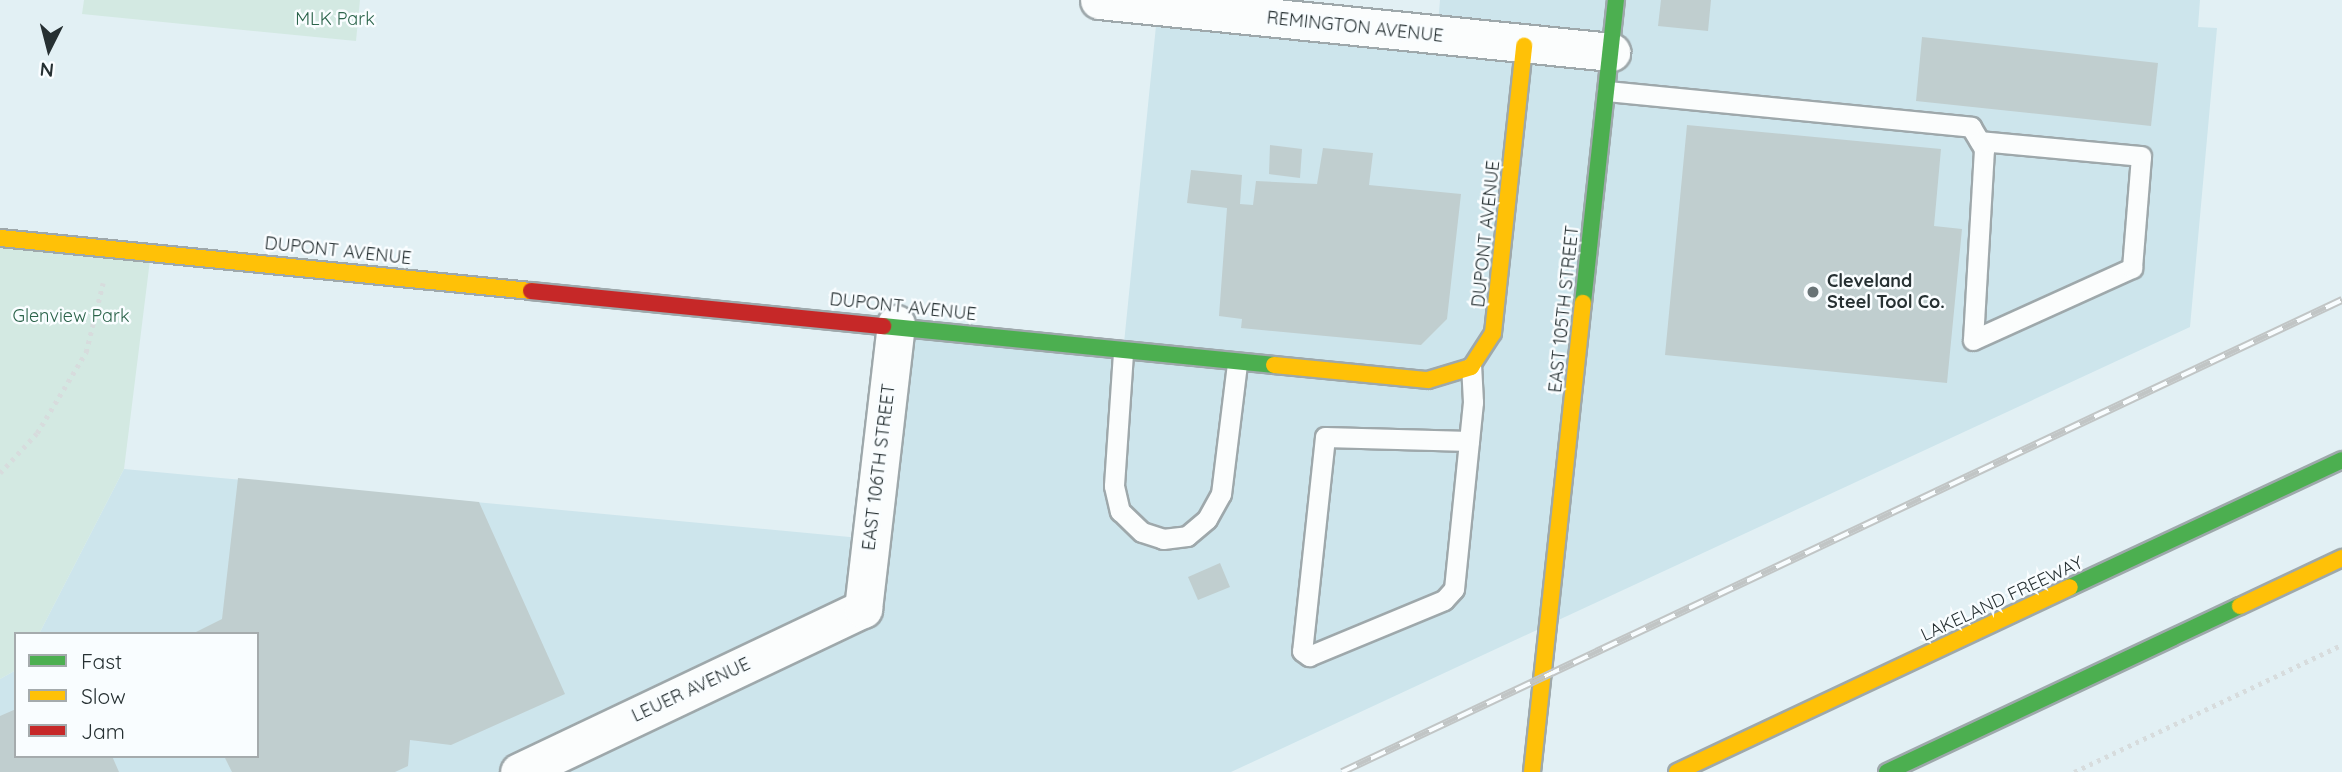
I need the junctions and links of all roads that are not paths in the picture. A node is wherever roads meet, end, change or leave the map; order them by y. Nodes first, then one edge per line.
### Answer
1 (1099, 0) edge
2 (1616, 0) edge
3 (1524, 46) junction
4 (1611, 52) junction
5 (1607, 91) junction
6 (1980, 141) junction
7 (0, 238) edge
8 (895, 324) junction
9 (1123, 353) junction
10 (1237, 364) junction
11 (1471, 367) junction
12 (1469, 441) junction
13 (2342, 460) edge
14 (2342, 558) edge
15 (863, 609) joint
16 (519, 772) edge
17 (1532, 772) edge
18 (1677, 772) edge
19 (1887, 772) edge

1 - 3 street, REMINGTON AVENUE
2 - 4 main road, EAST 105TH STREET
3 - 4 street, REMINGTON AVENUE
3 - 11 main road, DUPONT AVENUE
4 - 5 main road, EAST 105TH STREET
5 - 6 lane
5 - 17 main road, EAST 105TH STREET
6 - 6 lane
7 - 8 main road, DUPONT AVENUE
8 - 9 main road, DUPONT AVENUE
8 - 15 street, EAST 106TH STREET
9 - 10 main road, DUPONT AVENUE
9 - 10 lane
10 - 11 main road, DUPONT AVENUE
11 - 12 lane
12 - 12 lane
13 - 18 main road, LAKELAND FREEWAY
14 - 19 main road
15 - 16 street, LEUER AVENUE

